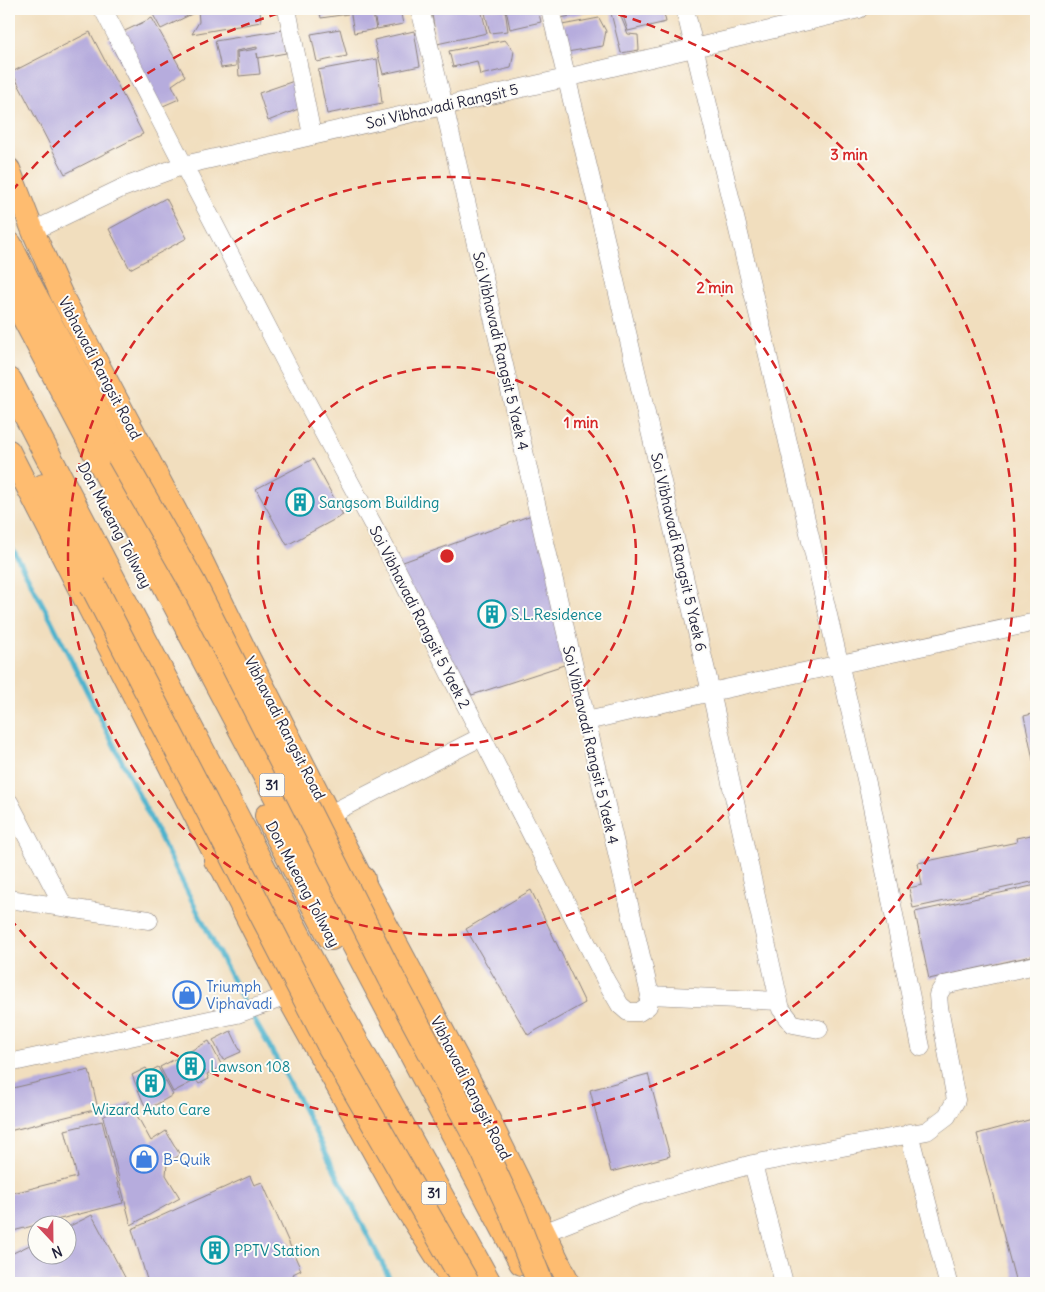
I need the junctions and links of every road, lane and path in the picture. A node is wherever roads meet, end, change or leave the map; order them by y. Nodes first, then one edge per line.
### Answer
1 (103, 9) edge
2 (288, 9) edge
3 (420, 9) edge
4 (550, 9) edge
5 (685, 9) edge
6 (859, 9) edge
7 (694, 48) junction
8 (566, 78) junction
9 (444, 106) junction
10 (312, 135) junction
11 (184, 165) junction
12 (9, 169) edge
13 (33, 231) junction
14 (9, 245) edge
15 (9, 288) edge
16 (9, 322) edge
17 (9, 381) edge
18 (9, 392) edge
19 (9, 419) edge
20 (9, 451) edge
21 (1036, 622) edge
22 (839, 665) junction
23 (711, 692) junction
24 (586, 721) junction
25 (481, 737) junction
26 (9, 802) edge
27 (330, 814) junction
28 (217, 860) junction
29 (362, 879) junction
30 (9, 899) edge
31 (64, 907) junction
32 (149, 920) dead end
33 (290, 938) junction
34 (1036, 965) edge
35 (375, 983) junction
36 (287, 996) junction
37 (650, 996) junction
38 (778, 1001) junction
39 (818, 1029) dead end
40 (921, 1047) dead end
41 (9, 1064) edge
42 (909, 1133) junction
43 (753, 1164) junction
44 (543, 1233) junction
45 (453, 1283) edge
46 (466, 1283) edge
47 (485, 1283) edge
48 (488, 1283) edge
49 (520, 1283) edge
50 (533, 1283) edge
51 (540, 1283) edge
52 (569, 1283) edge
53 (784, 1283) edge
54 (948, 1283) edge

1 - 11 street, Soi Vibhavadi Rangsit 5 Yaek 2
2 - 10 street
3 - 9 street, Soi Vibhavadi Rangsit 5 Yaek 4
4 - 8 street, Soi Vibhavadi Rangsit 5 Yaek 6
5 - 7 street
6 - 7 street, Soi Vibhavadi Rangsit 5
7 - 8 street, Soi Vibhavadi Rangsit 5
7 - 22 street
8 - 9 street, Soi Vibhavadi Rangsit 5
8 - 23 street, Soi Vibhavadi Rangsit 5 Yaek 6
9 - 10 street, Soi Vibhavadi Rangsit 5
9 - 24 street, Soi Vibhavadi Rangsit 5 Yaek 4
10 - 11 street, Soi Vibhavadi Rangsit 5
11 - 13 street, Soi Vibhavadi Rangsit 5
11 - 25 street, Soi Vibhavadi Rangsit 5 Yaek 2
12 - 13 main road, Vibhavadi Rangsit Road / 31
13 - 27 main road, Vibhavadi Rangsit Road / 31
14 - 51 highway, bridge
15 - 35 highway, 31
16 - 49 highway, Don Mueang Tollway / 31
17 - 48 highway, Don Mueang Tollway / 31
18 - 33 highway, 31
19 - 46 highway, bridge
20 - 28 main road, 31
21 - 22 street
22 - 23 street
22 - 40 street
23 - 24 street
23 - 38 street, Soi Vibhavadi Rangsit 5 Yaek 6
24 - 37 street, Soi Vibhavadi Rangsit 5 Yaek 4
25 - 27 street
25 - 37 street, Soi Vibhavadi Rangsit 5 Yaek 2
26 - 31 street
27 - 29 main road, Vibhavadi Rangsit Road / 31
28 - 33 highway
28 - 36 main road, 31
29 - 35 highway
29 - 44 main road, Vibhavadi Rangsit Road / 31
30 - 31 street
31 - 32 street
33 - 47 highway, 31
34 - 42 street
35 - 50 highway, 31
36 - 41 street
36 - 45 main road, 31
37 - 38 street
38 - 39 street, Soi Vibhavadi Rangsit 5 Yaek 6
42 - 43 street
42 - 54 street
43 - 44 street
43 - 53 street
44 - 52 main road, Vibhavadi Rangsit Road / 31

